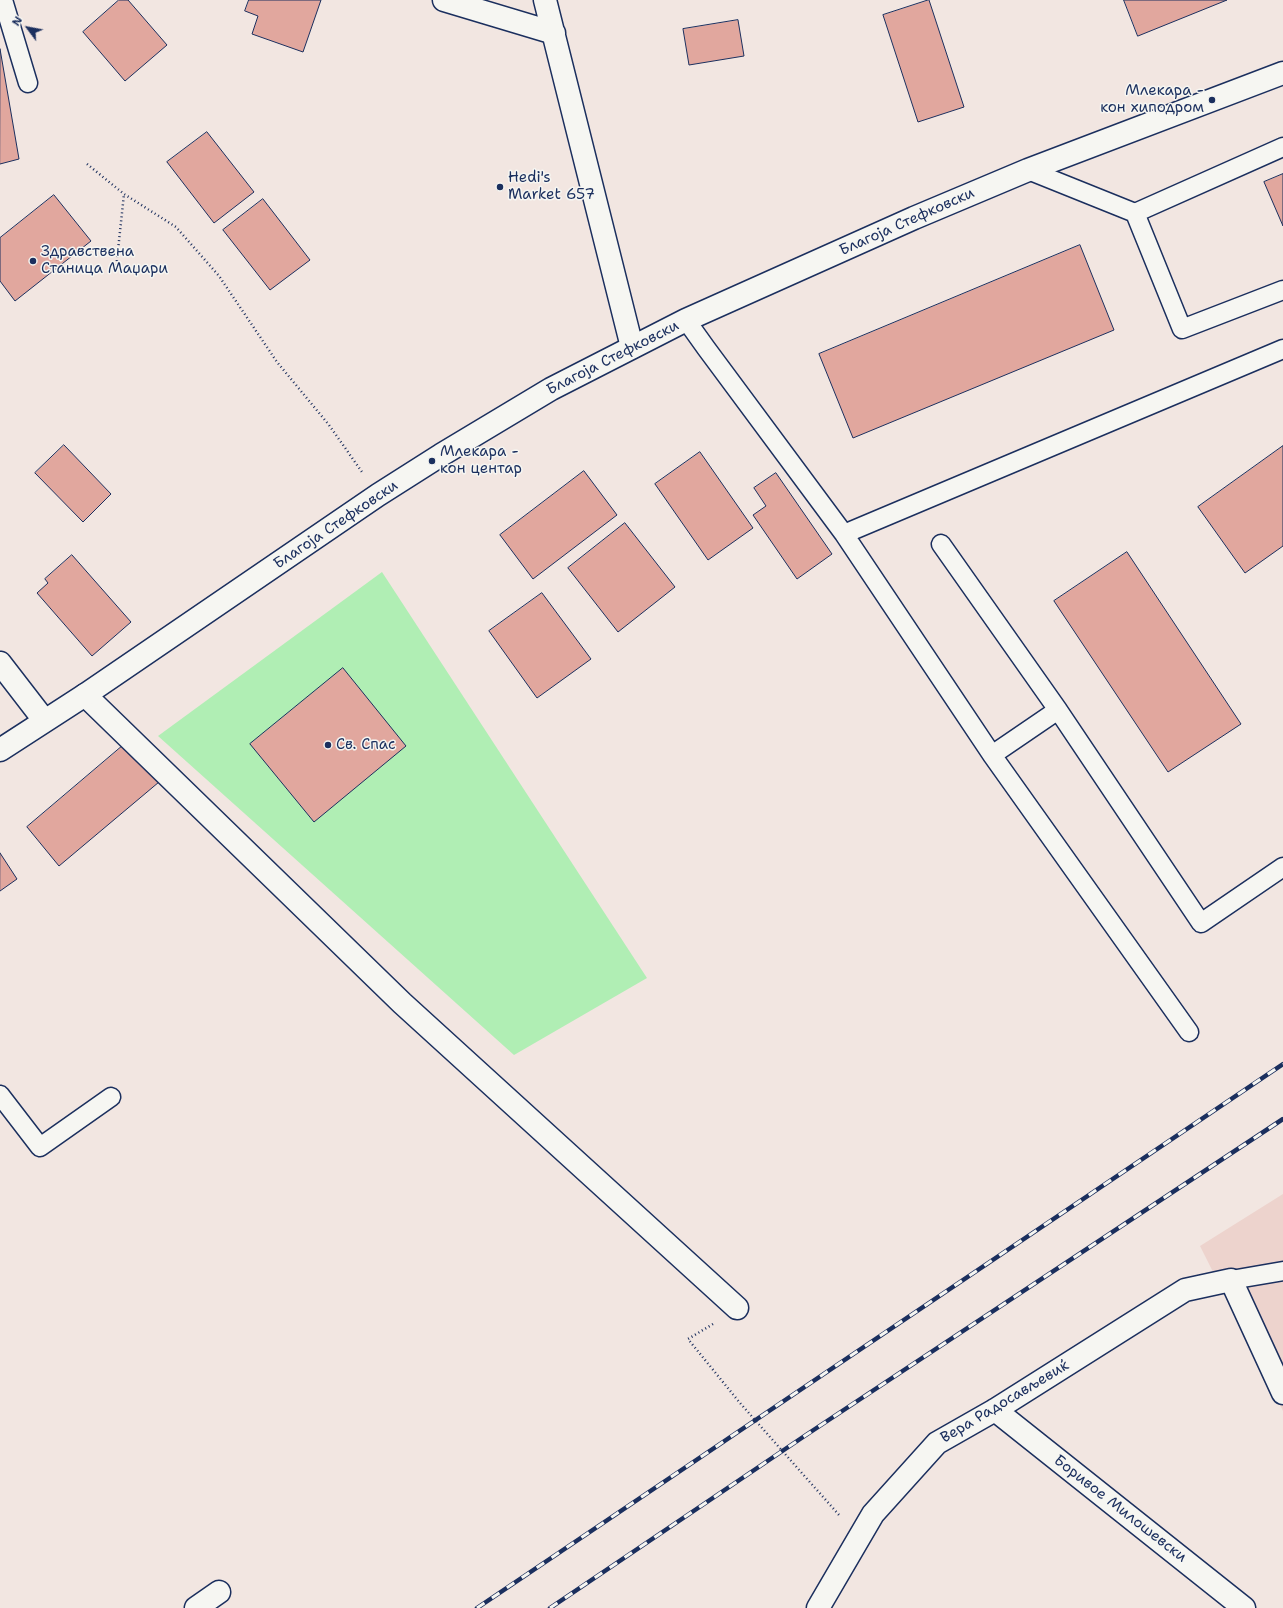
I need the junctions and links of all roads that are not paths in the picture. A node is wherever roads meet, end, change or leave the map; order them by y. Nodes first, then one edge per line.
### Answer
1 (2, 0) edge
2 (444, 0) edge
3 (545, 0) edge
4 (554, 33) junction
5 (1283, 73) edge
6 (28, 83) dead end
7 (1283, 147) edge
8 (1028, 170) junction
9 (1135, 213) junction
10 (1283, 290) edge
11 (686, 320) junction
12 (632, 347) junction
13 (1283, 349) edge
14 (844, 534) junction
15 (941, 544) dead end
16 (0, 663) edge
17 (85, 695) junction
18 (1058, 710) junction
19 (44, 720) junction
20 (0, 750) edge
21 (992, 755) junction
22 (1283, 867) edge
23 (1189, 1032) dead end
24 (0, 1095) edge
25 (111, 1097) dead end
26 (1283, 1271) edge
27 (1231, 1280) junction
28 (737, 1308) road end
29 (1283, 1393) edge
30 (995, 1410) junction
31 (219, 1592) dead end
32 (196, 1608) edge
33 (818, 1608) edge
34 (1244, 1608) edge

1 - 6 lane
2 - 4 street
3 - 4 street
4 - 12 street
5 - 8 street, Благоја Стефковски
7 - 9 lane
8 - 9 lane
8 - 11 street, Благоја Стефковски
9 - 10 lane
11 - 12 street, Благоја Стефковски
11 - 14 lane
12 - 17 street, Благоја Стефковски
13 - 14 lane
14 - 21 lane
15 - 18 lane
16 - 19 street
17 - 19 street, Благоја Стефковски
17 - 28 street
18 - 21 lane
18 - 22 lane
19 - 20 street, Благоја Стефковски
21 - 23 lane
24 - 25 lane
26 - 27 lane
27 - 29 street
27 - 30 street, Вера Радосављевиќ
30 - 33 street, Вера Радосављевиќ
30 - 34 street, Боривое Милошевски
31 - 32 street

